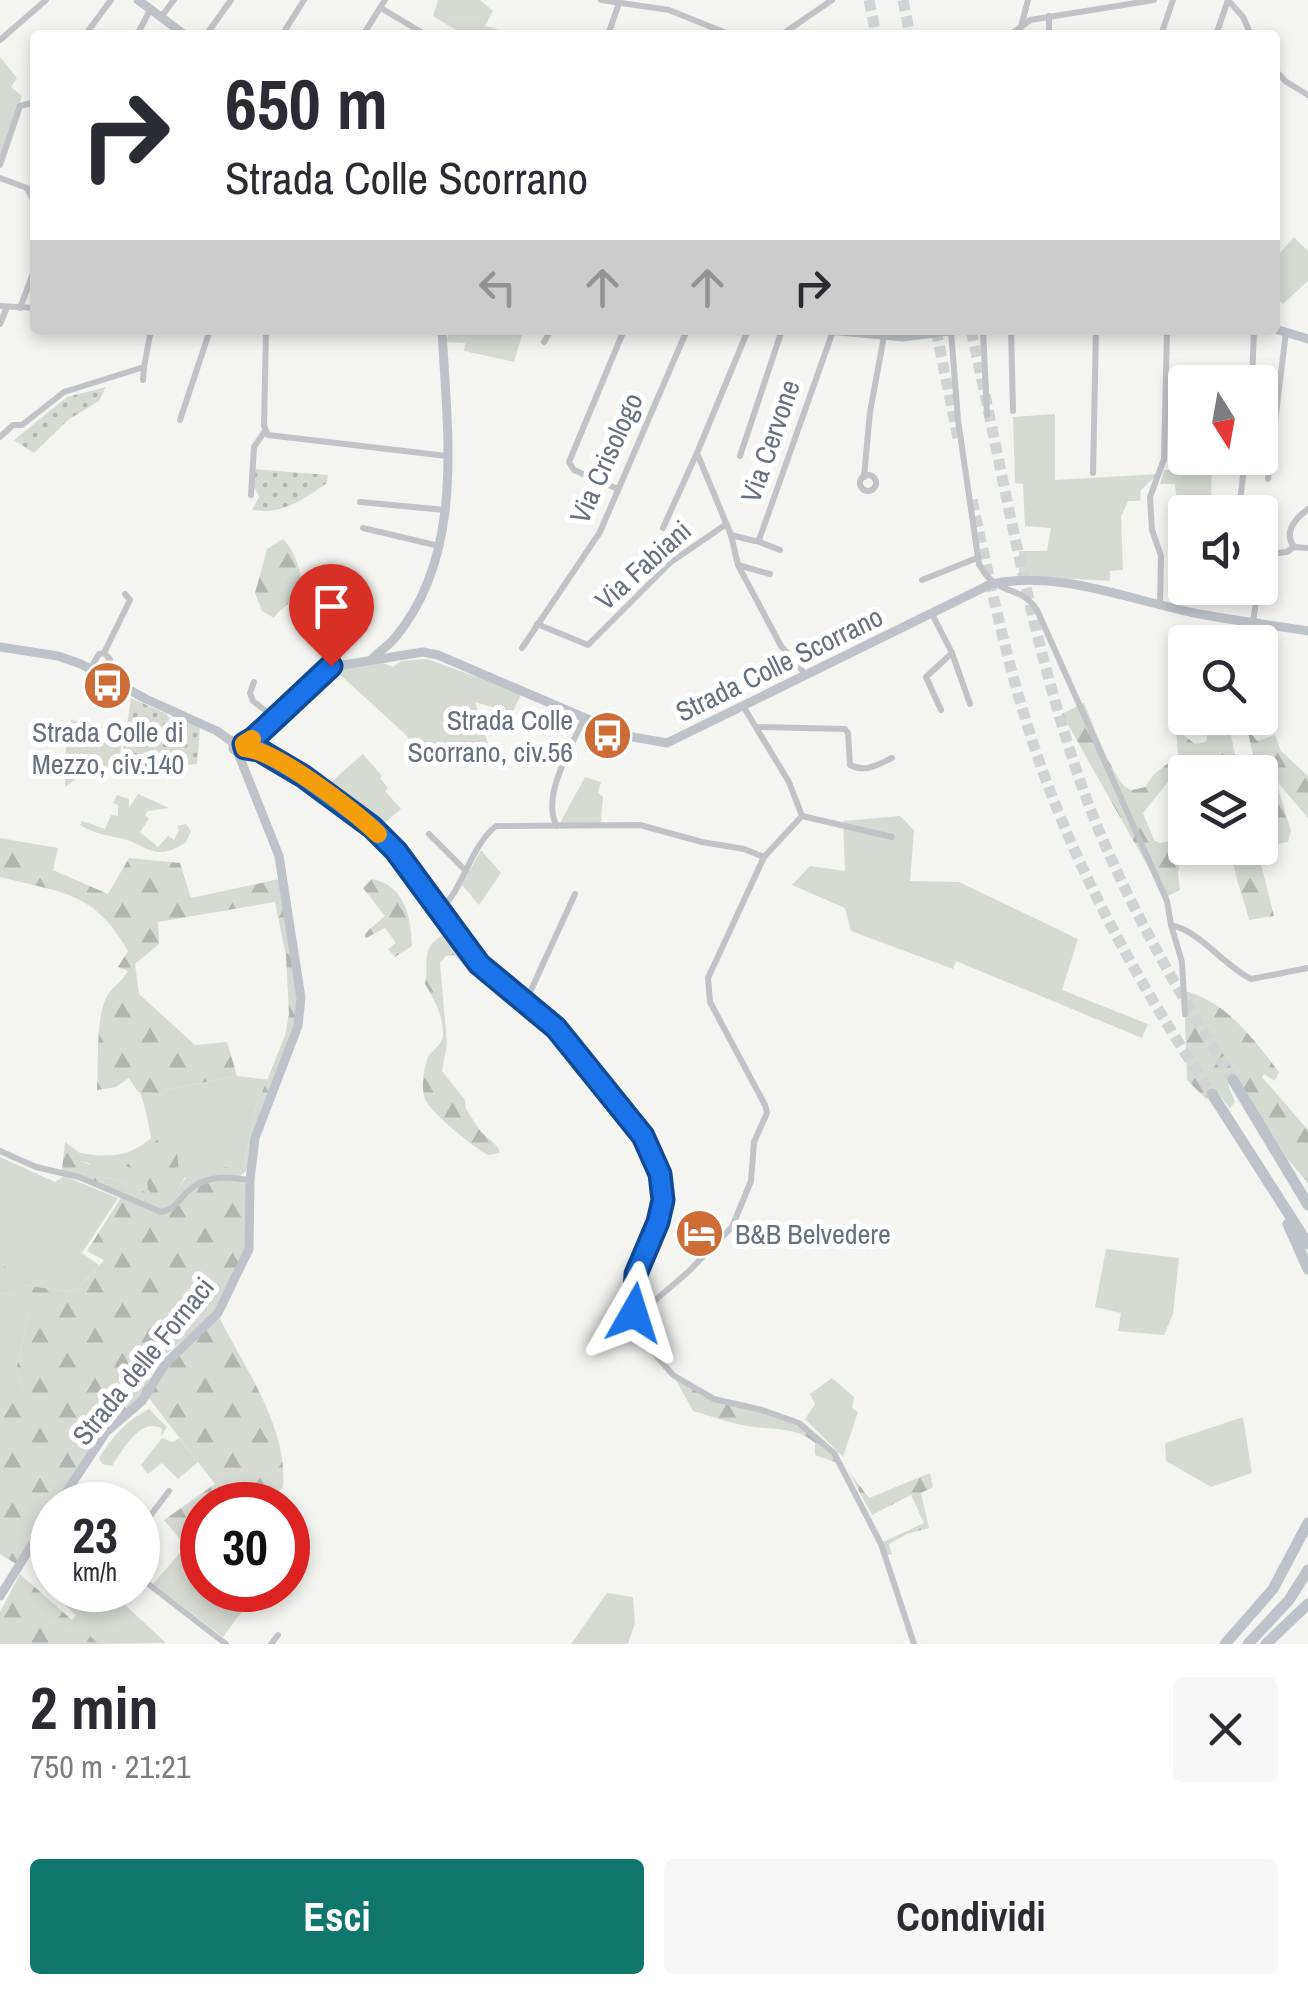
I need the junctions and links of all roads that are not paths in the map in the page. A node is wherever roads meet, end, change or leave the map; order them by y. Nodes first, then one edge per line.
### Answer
1 (46, 0) edge
2 (111, 0) edge
3 (138, 0) edge
4 (174, 0) edge
5 (231, 0) edge
6 (304, 0) edge
7 (602, 0) edge
8 (832, 0) edge
9 (1028, 0) edge
10 (1154, 0) edge
11 (1173, 0) edge
12 (1232, 1) edge
13 (618, 3) junction
14 (383, 4) edge
15 (150, 10) junction
16 (1049, 16) junction
17 (161, 17) junction
18 (702, 22) junction
19 (1022, 24) junction
20 (89, 30) edge
21 (140, 30) edge
22 (178, 30) edge
23 (210, 30) edge
24 (285, 30) edge
25 (366, 30) edge
26 (419, 30) edge
27 (610, 30) edge
28 (698, 30) edge
29 (720, 30) edge
30 (788, 30) edge
31 (1015, 30) edge
32 (1049, 30) edge
33 (1163, 30) edge
34 (1218, 30) edge
35 (1248, 30) edge
36 (0, 40) edge
37 (1280, 76) edge
38 (1308, 95) edge
39 (30, 103) edge
40 (0, 165) edge
41 (0, 178) edge
42 (30, 194) edge
43 (30, 281) edge
44 (4, 306) edge
45 (20, 308) junction
46 (30, 308) edge
47 (0, 324) edge
48 (1280, 330) edge
49 (1286, 332) junction
50 (150, 335) edge
51 (208, 335) edge
52 (270, 335) edge
53 (442, 335) edge
54 (548, 335) edge
55 (622, 335) edge
56 (684, 335) edge
57 (746, 335) edge
58 (780, 335) edge
59 (829, 335) edge
60 (877, 335) edge
61 (954, 335) edge
62 (983, 335) edge
63 (1011, 335) edge
64 (1096, 335) edge
65 (1166, 335) edge
66 (1254, 335) edge
67 (1308, 339) edge
68 (544, 342) dead end
69 (1253, 365) edge
70 (144, 366) junction
71 (143, 380) dead end
72 (1013, 411) dead end
73 (987, 414) dead end
74 (180, 420) dead end
75 (265, 430) junction
76 (0, 436) edge
77 (697, 454) junction
78 (447, 456) junction
79 (740, 456) dead end
80 (1092, 472) dead end
81 (864, 477) dead end
82 (1268, 478) dead end
83 (618, 489) junction
84 (251, 495) dead end
85 (360, 502) dead end
86 (1308, 509) edge
87 (445, 510) junction
88 (726, 525) junction
89 (362, 528) dead end
90 (663, 528) dead end
91 (731, 535) junction
92 (757, 541) junction
93 (439, 546) junction
94 (1294, 547) junction
95 (1308, 548) edge
96 (780, 550) dead end
97 (1278, 553) edge
98 (977, 558) junction
99 (738, 566) junction
100 (770, 574) dead end
101 (922, 580) dead end
102 (991, 584) junction
103 (125, 594) dead end
104 (335, 594) dead end
105 (1160, 605) junction
106 (1256, 605) edge
107 (932, 614) junction
108 (1253, 622) junction
109 (536, 624) junction
110 (1308, 631) edge
111 (0, 646) edge
112 (522, 648) dead end
113 (104, 653) junction
114 (952, 653) junction
115 (370, 660) junction
116 (333, 666) junction
117 (90, 669) junction
118 (806, 674) junction
119 (101, 675) junction
120 (254, 682) dead end
121 (970, 704) dead end
122 (743, 706) junction
123 (940, 710) dead end
124 (584, 716) junction
125 (276, 718) junction
126 (757, 727) junction
127 (241, 747) junction
128 (892, 758) dead end
129 (802, 816) junction
130 (557, 826) junction
131 (430, 834) dead end
132 (892, 836) dead end
133 (764, 857) junction
134 (466, 871) junction
135 (575, 894) dead end
136 (441, 909) junction
137 (1171, 925) junction
138 (1308, 968) edge
139 (526, 1000) junction
140 (1185, 1014) dead end
141 (1233, 1080) tunnel mouth
142 (1212, 1094) tunnel mouth
143 (0, 1152) edge
144 (1255, 1162) junction
145 (250, 1180) junction
146 (1308, 1208) edge
147 (1308, 1244) edge
148 (1308, 1269) edge
149 (634, 1313) junction
150 (73, 1482) edge
151 (169, 1491) dead end
152 (160, 1503) edge
153 (1308, 1523) edge
154 (30, 1549) edge
155 (1308, 1570) edge
156 (160, 1593) edge
157 (0, 1596) edge
158 (1308, 1604) edge
159 (278, 1635) dead end
160 (226, 1644) edge
161 (272, 1644) edge
162 (914, 1644) edge
163 (1225, 1644) edge
164 (1244, 1644) edge
165 (1266, 1644) edge

1 - 36 street
2 - 20 street
3 - 15 street
4 - 17 street
5 - 23 street
6 - 24 street
7 - 13 street
8 - 30 street
9 - 19 street
10 - 16 street
11 - 33 street
12 - 34 street
12 - 35 street
13 - 18 street
13 - 27 street
14 - 25 street
14 - 26 street
15 - 17 street
15 - 21 street
16 - 19 street
16 - 32 street
17 - 22 street
18 - 28 street
18 - 29 street
19 - 31 street
37 - 38 street
39 - 40 street
41 - 42 street
43 - 45 street
44 - 45 street
44 - 47 street
45 - 46 street
48 - 49 street
49 - 67 street
49 - 82 street
50 - 70 street
51 - 74 street
52 - 75 street
53 - 78 street
54 - 68 street
55 - 83 street
56 - 83 street, Via Crisologo
57 - 77 street
58 - 79 street
59 - 92 street, Via Cervone
60 - 81 street
61 - 98 street
62 - 73 street
63 - 72 street
64 - 80 street
65 - 105 street
66 - 69 street
70 - 71 street
70 - 76 street
75 - 78 street
75 - 84 street
77 - 88 street
77 - 90 street
78 - 87 street
83 - 109 street, Via Crisologo
85 - 87 street
86 - 94 street
87 - 93 street
88 - 91 street
88 - 109 street, Via Fabiani
89 - 93 street
91 - 92 street, Via Cervone
91 - 99 street
92 - 96 street
93 - 115 street
94 - 95 street
94 - 97 street
98 - 101 street
98 - 102 street
99 - 100 street
99 - 118 street
102 - 105 street, Strada Colle Scorrano
102 - 107 street, Strada Colle Scorrano
102 - 137 street
103 - 113 street
104 - 116 street
105 - 108 street, Strada Colle Scorrano
106 - 108 street
107 - 114 street
107 - 118 street, Strada Colle Scorrano
108 - 110 street, Strada Colle Scorrano
109 - 112 street, Via Crisologo
111 - 117 street
113 - 117 street
113 - 119 street
114 - 121 street
114 - 123 street
115 - 116 street, Strada Colle Scorrano
115 - 124 street, Strada Colle Scorrano
116 - 125 street
117 - 119 street
118 - 122 street, Strada Colle Scorrano
119 - 127 street
120 - 125 street
122 - 124 street, Strada Colle Scorrano
122 - 126 street
124 - 130 street
125 - 127 street
126 - 128 street
126 - 129 street
127 - 136 street
127 - 145 street, Strada delle Fornaci
129 - 132 street
129 - 133 street
130 - 133 street
130 - 134 street
131 - 134 street
133 - 149 street
134 - 136 street
135 - 139 street
136 - 139 street
137 - 138 street
137 - 140 street
139 - 149 street
141 - 146 highway
142 - 144 highway
143 - 145 street
144 - 147 highway
144 - 148 highway
145 - 150 street, Strada delle Fornaci
149 - 162 street
151 - 152 street
153 - 163 highway
154 - 157 street
155 - 164 highway
156 - 160 street
158 - 165 highway
159 - 161 street

